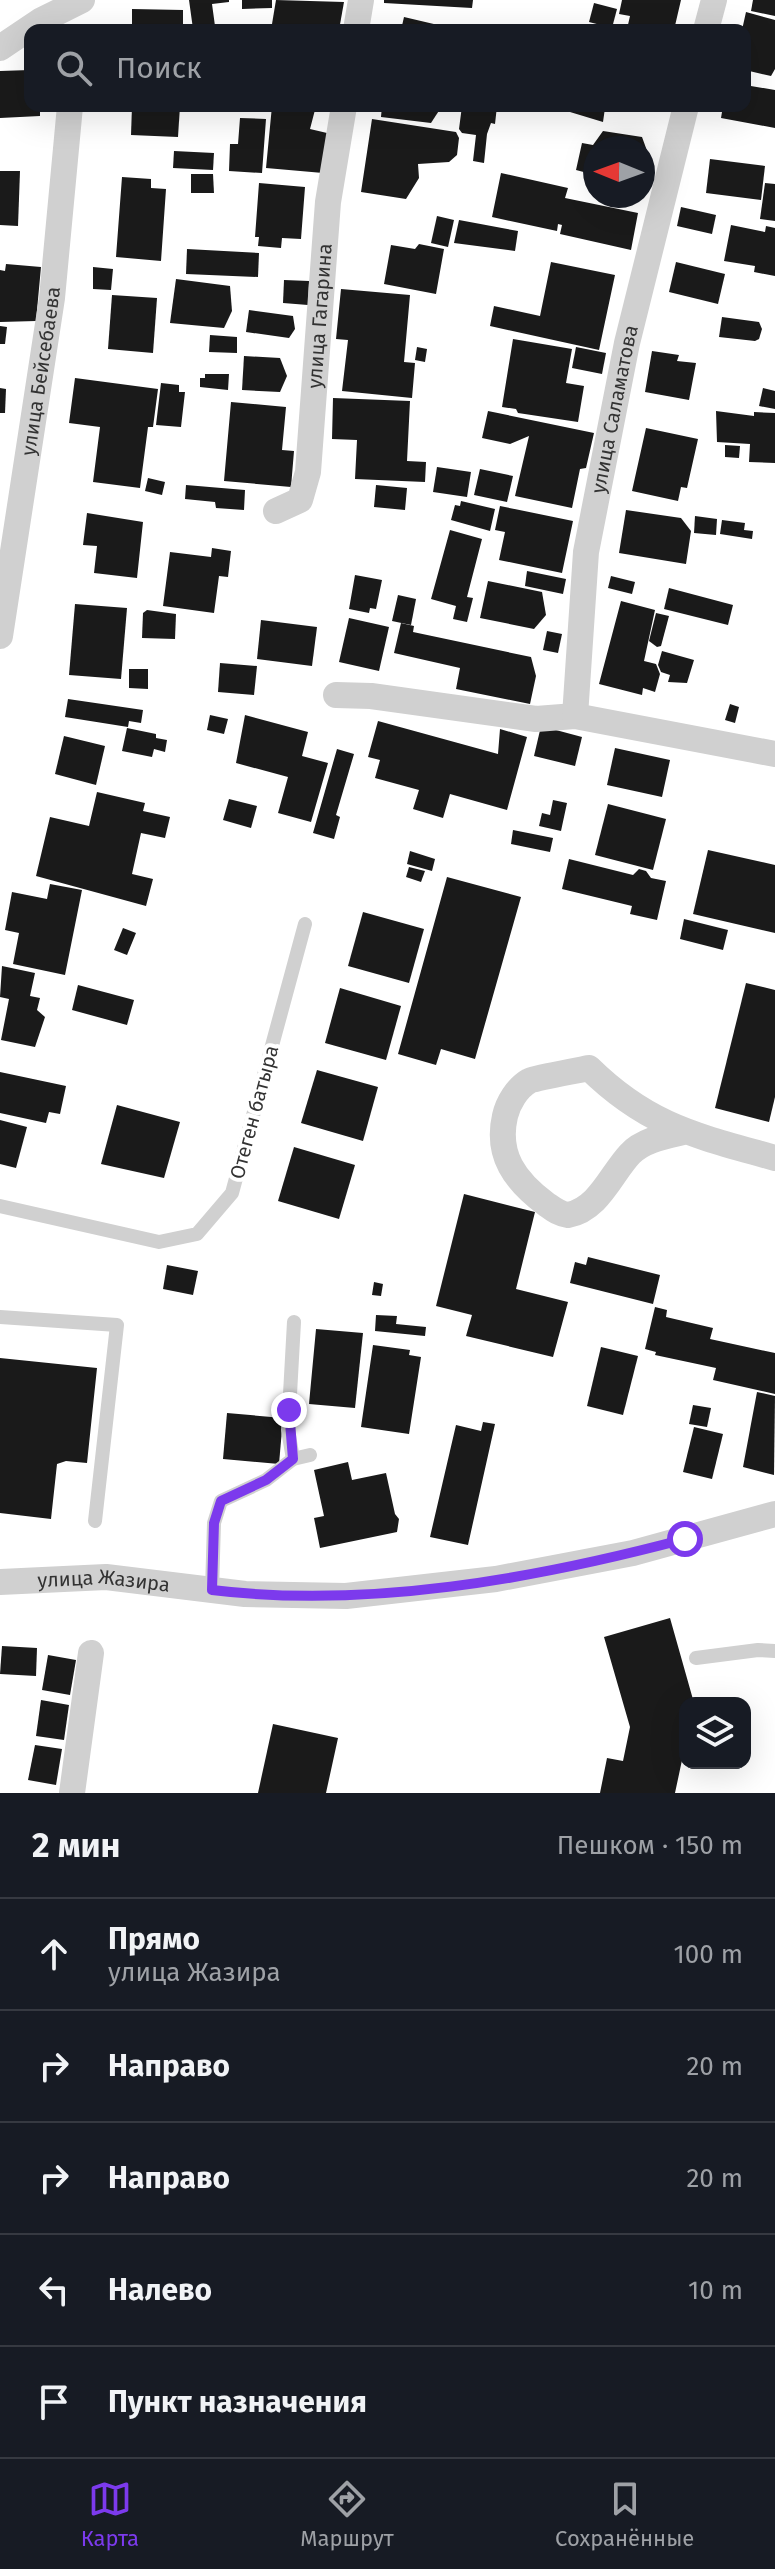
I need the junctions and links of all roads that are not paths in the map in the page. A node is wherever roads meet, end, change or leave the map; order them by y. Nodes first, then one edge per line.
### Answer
1 (361, 0) edge
2 (714, 0) edge
3 (79, 1) edge
4 (36, 24) edge
5 (77, 24) edge
6 (357, 24) edge
7 (708, 24) edge
8 (24, 32) edge
9 (0, 48) edge
10 (69, 112) edge
11 (343, 112) edge
12 (685, 112) edge
13 (276, 511) dead end
14 (0, 636) edge
15 (336, 695) dead end
16 (575, 716) junction
17 (775, 754) edge
18 (305, 924) dead end
19 (683, 1132) junction
20 (775, 1158) edge
21 (0, 1206) edge
22 (0, 1317) edge
23 (294, 1322) dead end
24 (310, 1455) dead end
25 (293, 1459) junction
26 (775, 1514) edge
27 (95, 1521) dead end
28 (0, 1582) edge
29 (212, 1590) junction
30 (775, 1651) edge
31 (91, 1653) dead end
32 (696, 1658) dead end
33 (72, 1793) edge

1 - 6 street
2 - 7 street
3 - 4 street
3 - 5 street
8 - 9 street
10 - 14 street, улица Бейсебаева
11 - 13 street, улица Гагарина
12 - 16 street, улица Саламатова
15 - 16 street
16 - 17 street
18 - 21 lane, Отеген батыра
19 - 19 street
19 - 20 street
22 - 27 lane
23 - 25 lane
24 - 25 lane
25 - 29 lane
26 - 29 street, улица Жазира
28 - 29 street, улица Жазира
30 - 32 lane
31 - 33 street

